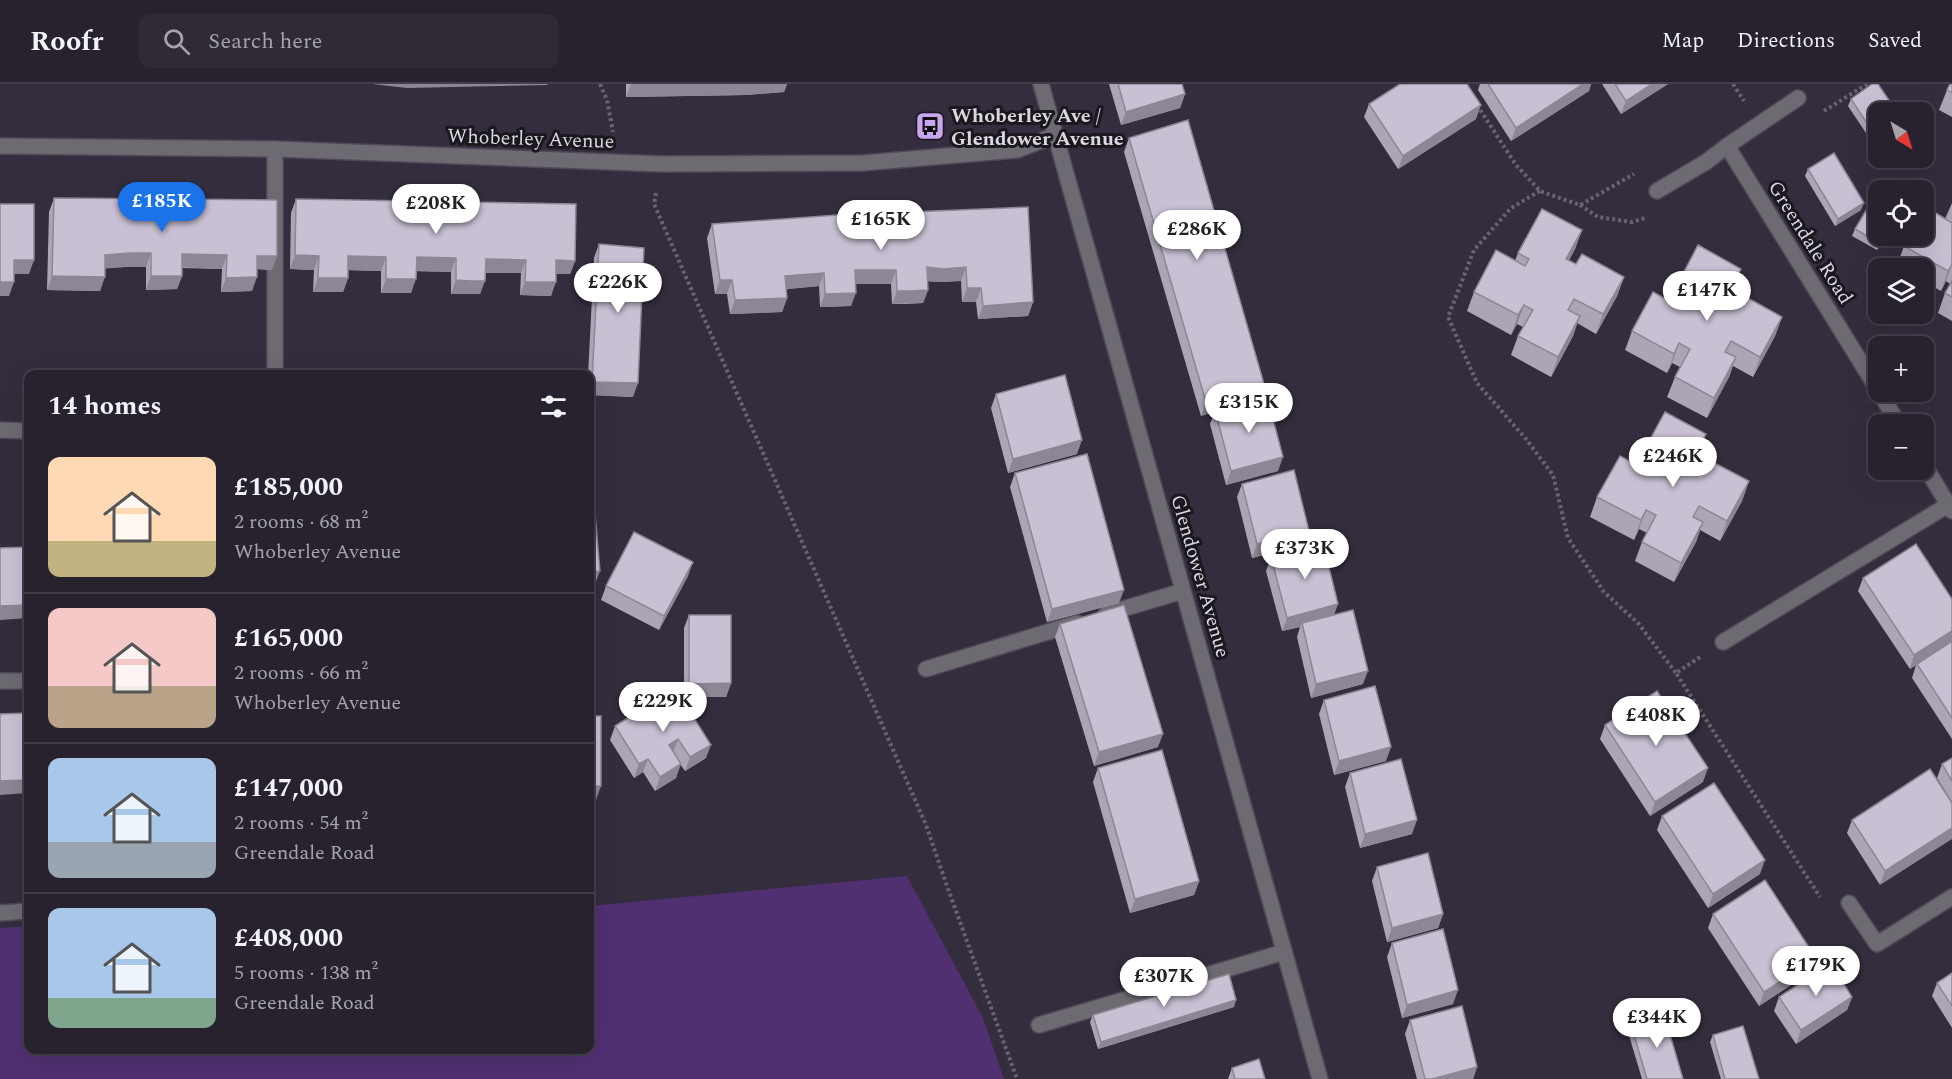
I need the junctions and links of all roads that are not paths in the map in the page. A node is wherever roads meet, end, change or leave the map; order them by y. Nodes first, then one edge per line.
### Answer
1 (1041, 84) edge
2 (1798, 98) dead end
3 (1056, 135) junction
4 (0, 146) edge
5 (1727, 146) junction
6 (275, 149) junction
7 (1657, 191) dead end
8 (275, 370) edge
9 (1868, 375) edge
10 (0, 430) edge
11 (24, 431) edge
12 (1933, 480) edge
13 (1950, 508) edge
14 (1184, 591) junction
15 (1723, 642) road end
16 (927, 669) dead end
17 (0, 681) edge
18 (24, 681) edge
19 (1952, 897) edge
20 (1849, 903) road end
21 (24, 911) edge
22 (0, 913) edge
23 (1284, 952) junction
24 (1039, 1025) dead end
25 (1320, 1079) edge

1 - 3 street, Glendower Avenue
2 - 5 street
3 - 6 street, Whoberley Avenue
3 - 14 street, Glendower Avenue
4 - 6 street, Whoberley Avenue
5 - 7 street
5 - 9 street, Greendale Road
6 - 8 street
10 - 11 street
12 - 13 street
13 - 15 street
14 - 16 street
14 - 23 street, Glendower Avenue
17 - 18 street
19 - 20 street
21 - 22 street
23 - 24 street
23 - 25 street, Glendower Avenue

